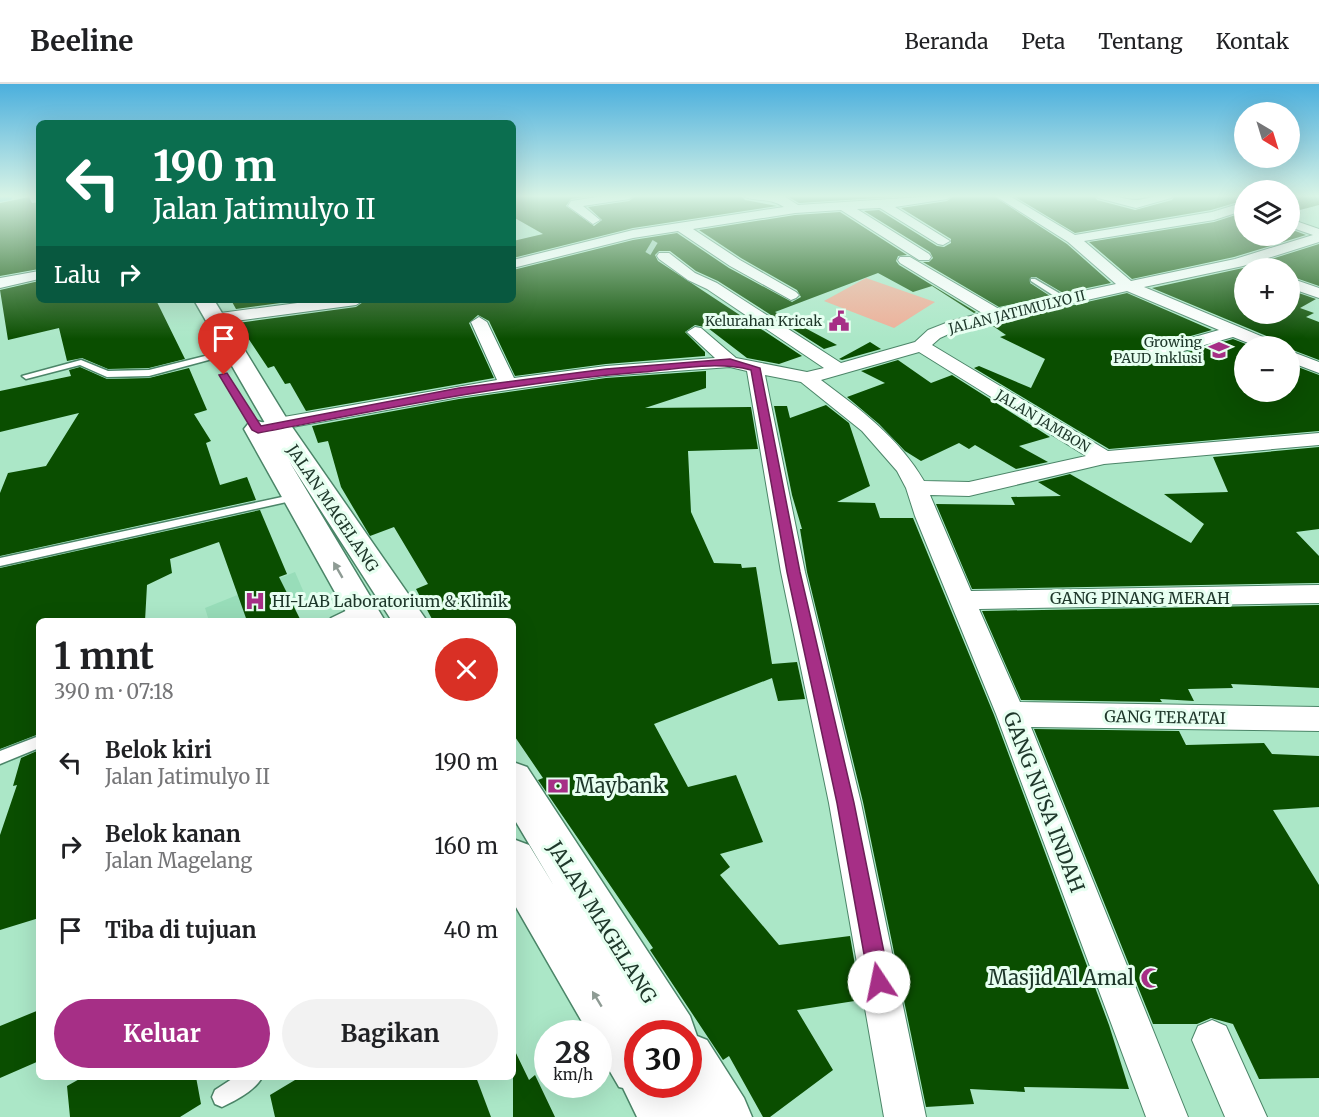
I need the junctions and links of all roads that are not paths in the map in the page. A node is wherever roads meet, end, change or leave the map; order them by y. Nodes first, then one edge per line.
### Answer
1 (596, 243) edge
2 (645, 243) tunnel mouth
3 (705, 243) edge
4 (902, 243) edge
5 (1078, 243) edge
6 (1307, 243) edge
7 (1267, 258) edge
8 (516, 263) edge
9 (1234, 268) edge
10 (36, 276) edge
11 (1033, 280) dead end
12 (0, 283) edge
13 (1129, 286) junction
14 (1300, 286) edge
15 (1319, 293) edge
16 (791, 295) dead end
17 (1065, 299) junction
18 (185, 303) edge
19 (307, 303) edge
20 (209, 309) edge
21 (995, 314) junction
22 (479, 322) dead end
23 (1235, 331) junction
24 (695, 332) dead end
25 (1246, 336) edge
26 (921, 346) junction
27 (1155, 354) dead end
28 (213, 356) junction
29 (1300, 360) edge
30 (730, 362) junction
31 (756, 368) junction
32 (1319, 368) edge
33 (838, 369) junction
34 (26, 376) dead end
35 (807, 378) junction
36 (508, 385) junction
37 (268, 427) junction
38 (1319, 439) edge
39 (1104, 458) junction
40 (917, 488) junction
41 (296, 497) junction
42 (0, 562) edge
43 (1319, 594) edge
44 (961, 600) junction
45 (354, 617) edge
46 (408, 618) edge
47 (1011, 714) junction
48 (1319, 719) edge
49 (36, 743) edge
50 (0, 758) edge
51 (516, 785) edge
52 (522, 886) edge
53 (663, 1020) edge
54 (1212, 1040) dead end
55 (624, 1046) edge
56 (247, 1080) edge
57 (702, 1081) edge
58 (222, 1096) dead end
59 (656, 1098) edge
60 (667, 1117) edge
61 (725, 1117) edge
62 (905, 1117) edge
63 (1167, 1117) edge
64 (1246, 1117) edge

1 - 8 street
2 - 33 street
3 - 16 street
4 - 21 street
5 - 13 street
6 - 7 street, JALAN JATIMULYO II
9 - 13 street, JALAN JATIMULYO II
10 - 12 street
11 - 17 lane
13 - 17 street, JALAN JATIMULYO II
13 - 23 street
14 - 15 street
17 - 21 street, JALAN JATIMULYO II
18 - 28 main road, JALAN MAGELANG
19 - 20 street
20 - 37 main road, JALAN MAGELANG
21 - 26 street, JALAN JATIMULYO II
22 - 36 street
23 - 25 street
23 - 27 street
24 - 30 street
26 - 33 street, JALAN JATIMULYO II
26 - 39 street, JALAN JAMBON
28 - 34 lane
28 - 37 main road, JALAN MAGELANG
29 - 32 street
30 - 31 street, JALAN JATIMULYO II
30 - 36 street, JALAN JATIMULYO II
31 - 35 street, JALAN JATIMULYO II
31 - 62 street
33 - 35 street, JALAN JATIMULYO II
35 - 40 street, GANG NUSA INDAH
36 - 37 street, JALAN JATIMULYO II
37 - 41 main road, JALAN MAGELANG
37 - 46 main road, JALAN MAGELANG
38 - 39 street, JALAN JAMBON
39 - 40 street
40 - 44 street, GANG NUSA INDAH
41 - 42 lane
45 -> 41 main road, JALAN MAGELANG
43 - 44 street, GANG PINANG MERAH
44 - 47 street, GANG NUSA INDAH
47 - 48 street, GANG TERATAI
47 - 63 street, GANG NUSA INDAH
49 - 50 lane
51 - 53 main road, JALAN MAGELANG
55 -> 52 main road
54 - 64 street
56 - 58 lane
57 - 61 main road
59 - 60 main road

